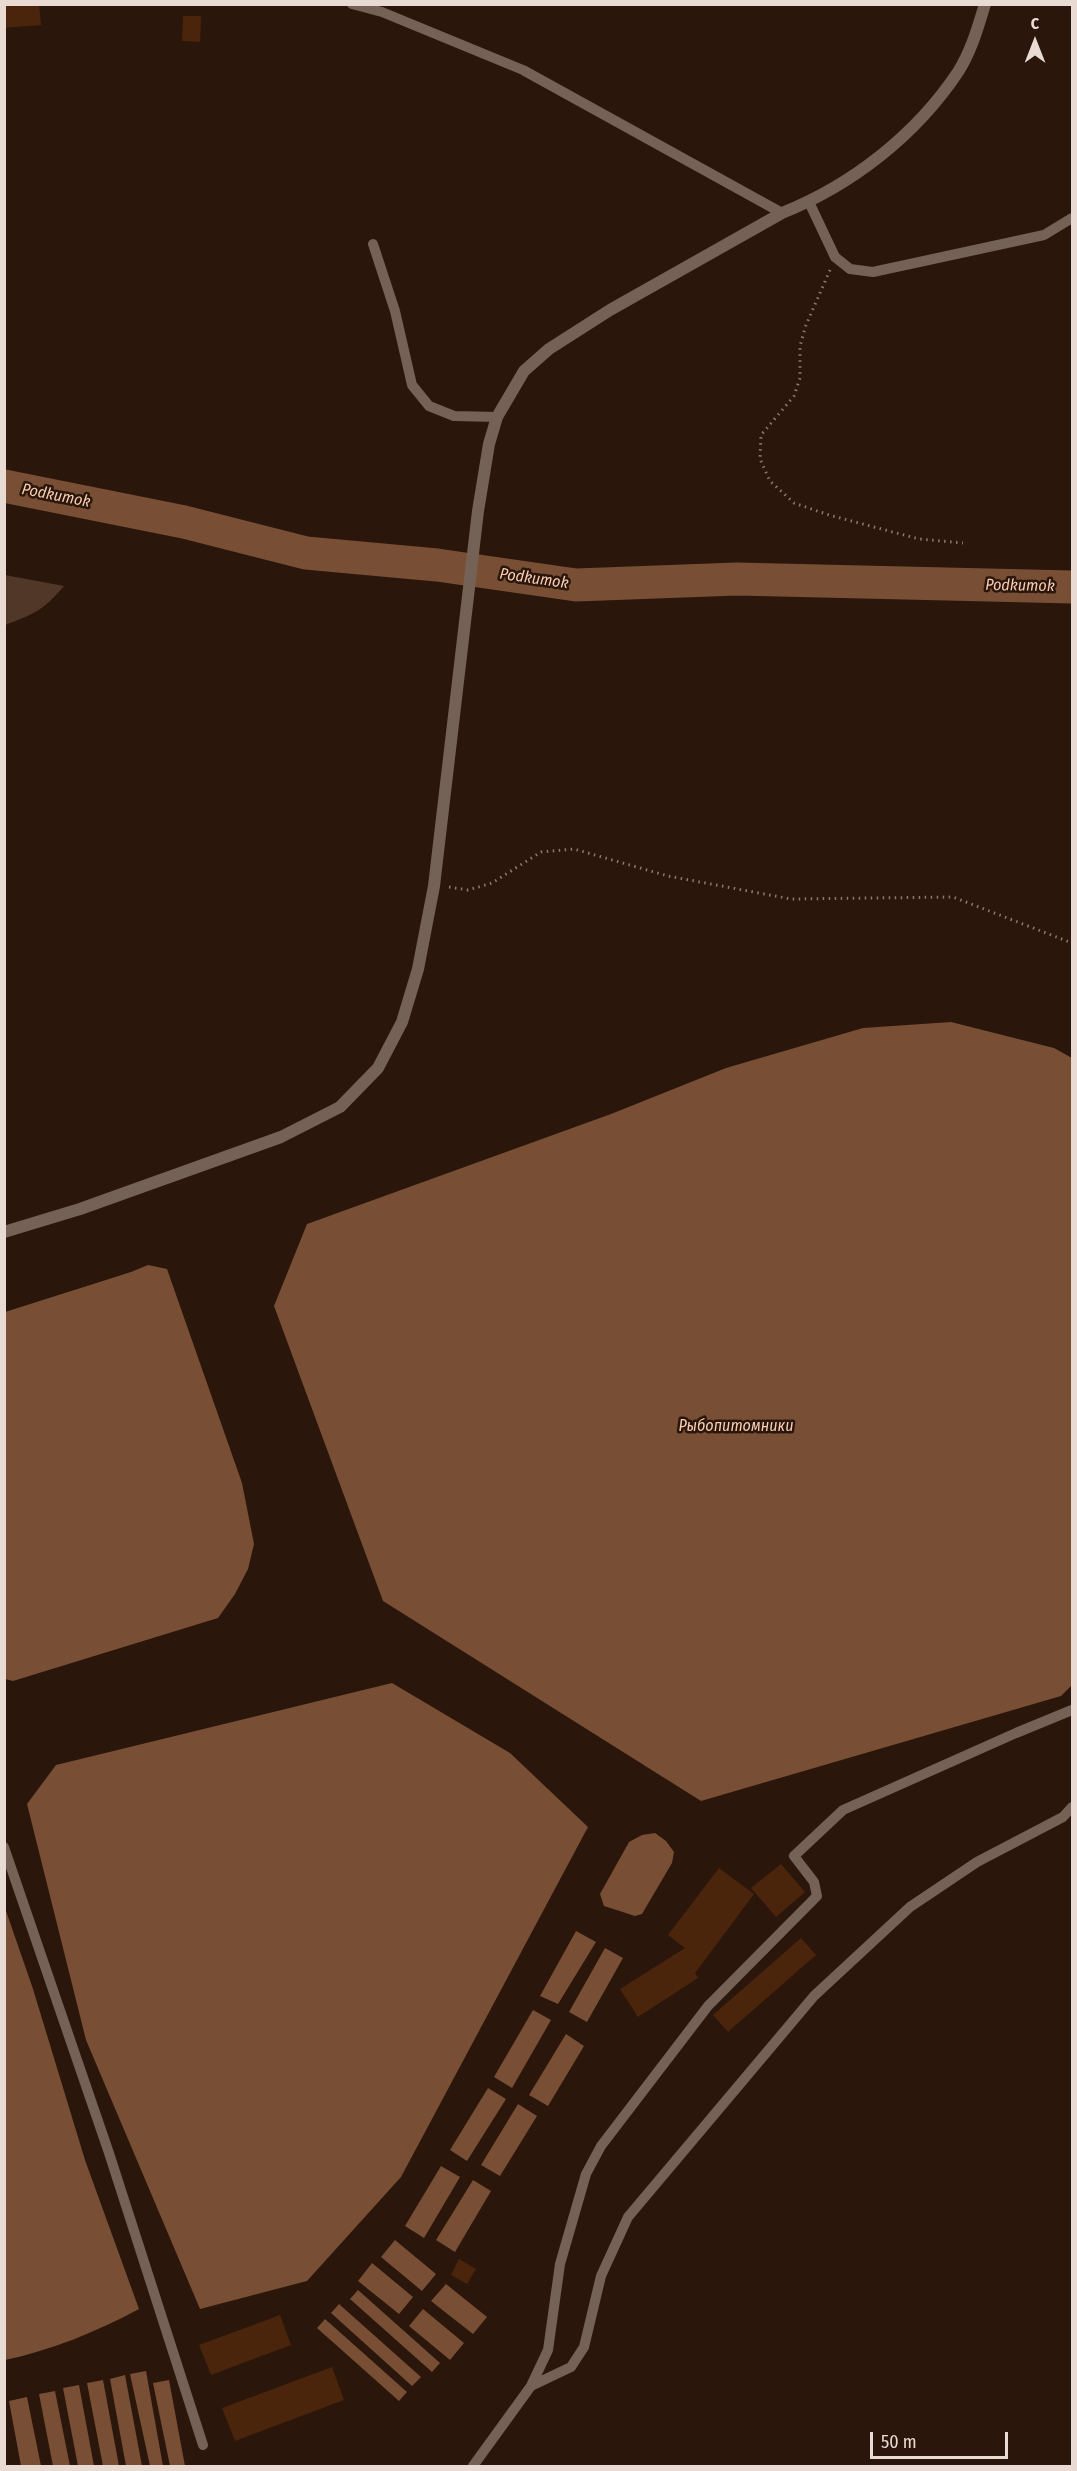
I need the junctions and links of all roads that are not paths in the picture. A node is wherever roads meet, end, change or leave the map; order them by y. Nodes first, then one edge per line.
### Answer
1 (352, 4) edge
2 (985, 4) edge
3 (809, 202) junction
4 (782, 213) junction
5 (1072, 218) edge
6 (373, 244) dead end
7 (496, 417) junction
8 (4, 1232) edge
9 (1072, 1710) edge
10 (1072, 1807) edge
11 (4, 1847) edge
12 (531, 2385) junction
13 (203, 2445) dead end
14 (473, 2466) edge

1 - 4 lane
2 - 3 street
3 - 4 street
3 - 5 lane
4 - 7 street
6 - 7 lane
7 - 8 street
9 - 12 lane
10 - 12 lane
11 - 13 lane
12 - 14 lane

